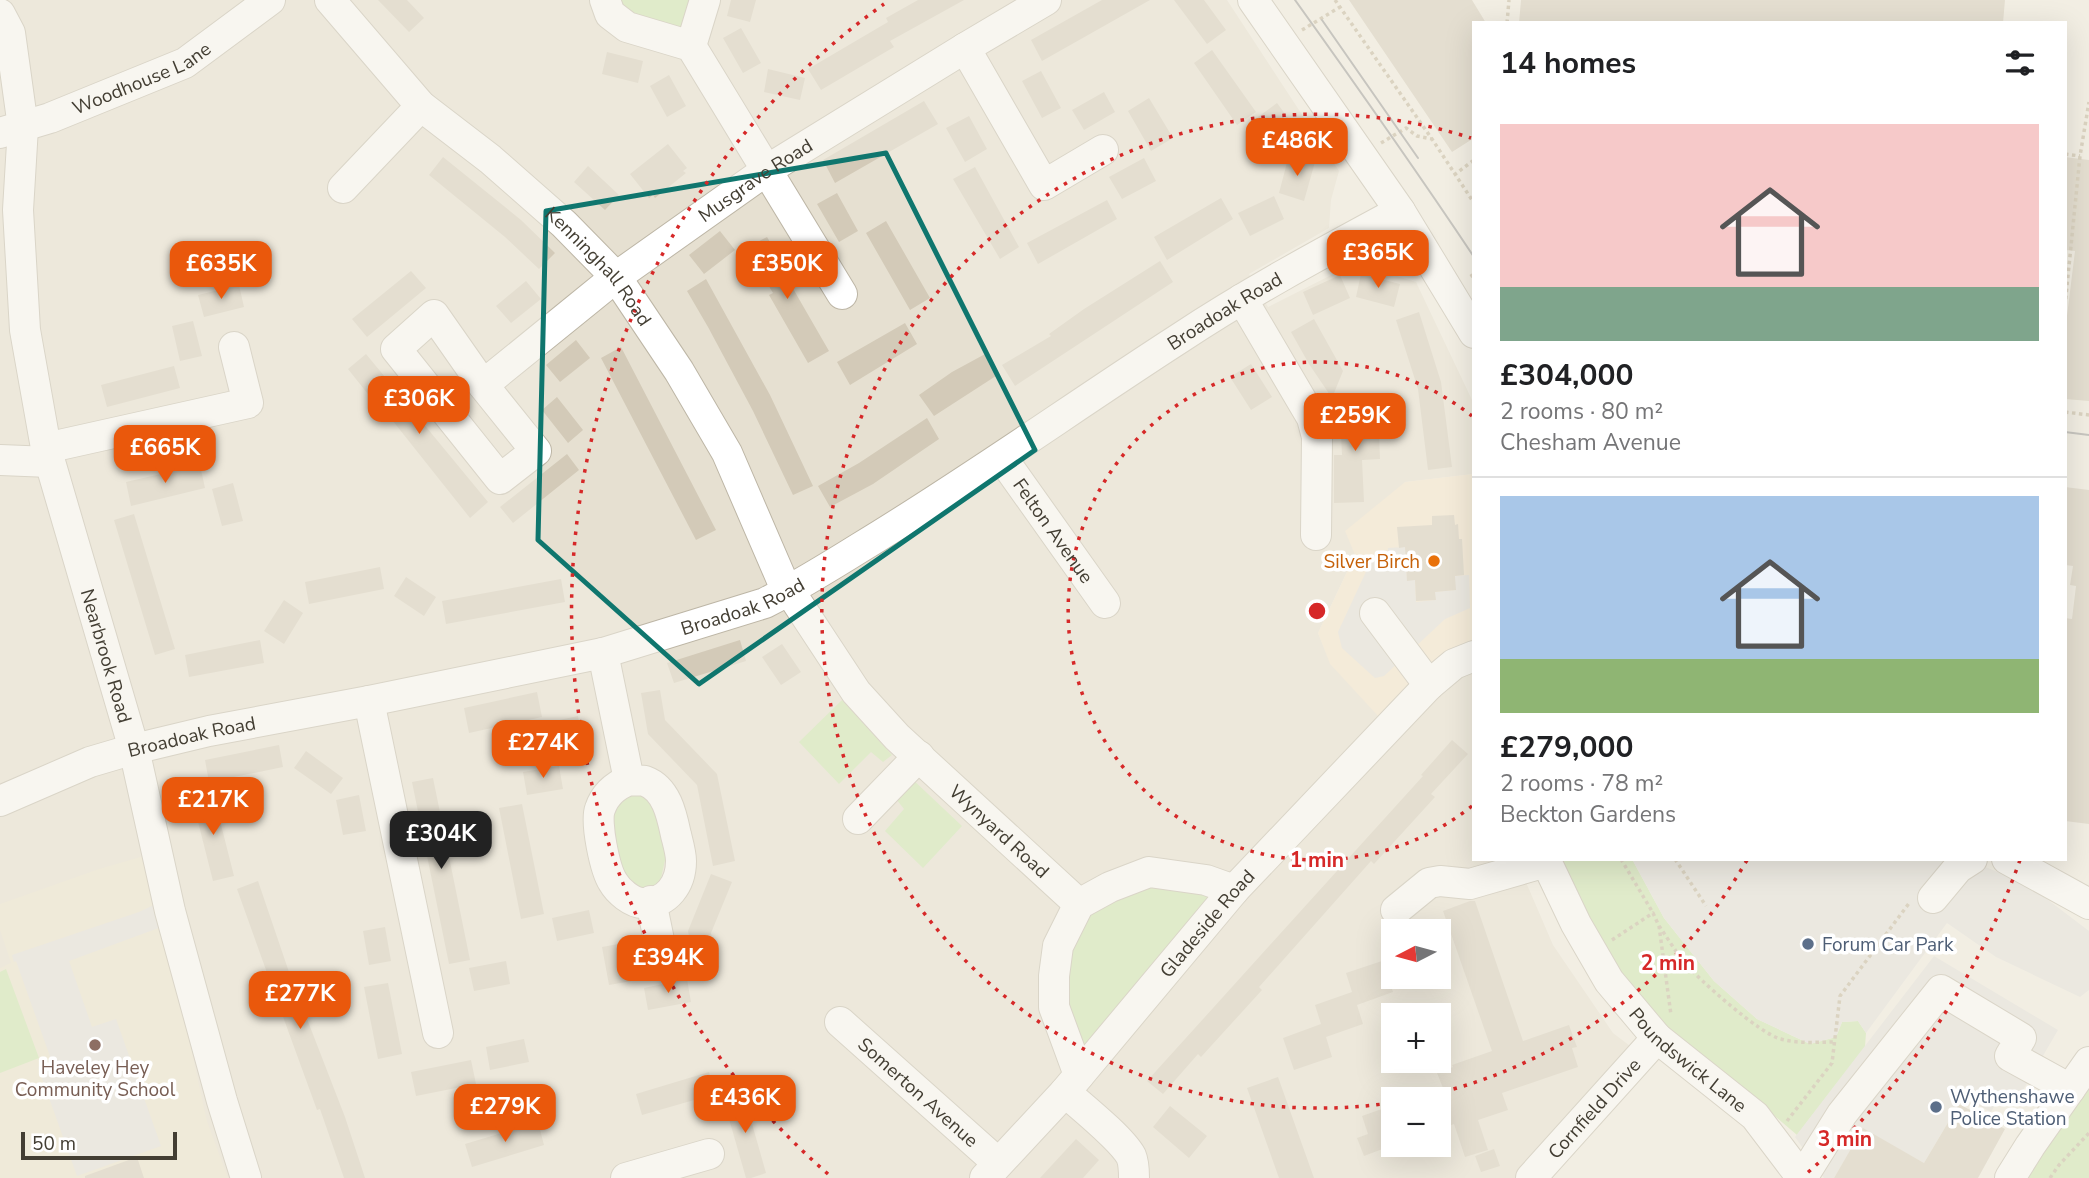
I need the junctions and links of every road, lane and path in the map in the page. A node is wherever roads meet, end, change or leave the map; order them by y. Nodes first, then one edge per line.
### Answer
1 (270, 0) edge
2 (330, 0) edge
3 (605, 0) edge
4 (705, 0) edge
5 (1046, 0) edge
6 (1253, 0) edge
7 (1335, 0) edge
8 (1509, 0) edge
9 (1340, 6) junction
10 (0, 14) edge
11 (1507, 21) edge
12 (1282, 42) junction
13 (691, 46) junction
14 (965, 48) junction
15 (2089, 102) edge
16 (421, 106) junction
17 (2088, 114) edge
18 (11, 130) edge
19 (1432, 139) junction
20 (1352, 143) junction
21 (1103, 150) dead end
22 (2067, 154) edge
23 (2080, 156) junction
24 (1472, 161) edge
25 (767, 170) junction
26 (1454, 174) junction
27 (343, 188) dead end
28 (1472, 200) edge
29 (1400, 211) junction
30 (616, 277) junction
31 (2067, 286) edge
32 (842, 294) dead end
33 (1242, 299) junction
34 (1472, 330) edge
35 (234, 347) dead end
36 (483, 385) junction
37 (2067, 412) edge
38 (2089, 415) edge
39 (48, 455) junction
40 (1002, 458) junction
41 (0, 460) edge
42 (1316, 535) dead end
43 (790, 591) junction
44 (1105, 603) dead end
45 (1375, 613) dead end
46 (603, 653) junction
47 (1472, 657) edge
48 (1429, 685) junction
49 (369, 701) junction
50 (134, 749) junction
51 (919, 757) junction
52 (629, 780) junction
53 (0, 801) edge
54 (858, 819) dead end
55 (1545, 861) edge
56 (1622, 861) edge
57 (1676, 861) edge
58 (1969, 861) edge
59 (2011, 861) edge
60 (1234, 890) junction
61 (1925, 896) joint
62 (651, 901) junction
63 (1079, 904) junction
64 (2089, 904) edge
65 (1706, 906) dead end
66 (1396, 910) dead end
67 (1653, 913) junction
68 (1659, 926) junction
69 (1593, 953) junction
70 (662, 955) dead end
71 (840, 1022) dead end
72 (438, 1033) dead end
73 (1661, 1041) junction
74 (1835, 1042) junction
75 (2089, 1062) edge
76 (1072, 1084) junction
77 (2070, 1089) junction
78 (2089, 1133) edge
79 (1771, 1138) junction
80 (709, 1154) dead end
81 (991, 1170) edge
82 (246, 1178) edge
83 (626, 1178) edge
84 (1134, 1178) edge
85 (1531, 1178) edge
86 (1802, 1178) edge
87 (2010, 1178) edge
88 (2050, 1178) edge

1 - 18 street, Woodhouse Lane
2 - 16 street, Kenninghall Road
3 - 13 street
4 - 13 street
5 - 14 street, Musgrave Road
6 - 12 street
7 - 9 path
8 - 11 path
9 - 12 path
9 - 19 path
10 - 18 street, Nearbrook Road
12 - 20 street
13 - 25 street
14 - 21 street
14 - 25 street, Musgrave Road
15 - 17 path
16 - 27 street
16 - 30 street, Kenninghall Road
17 - 23 path
18 - 39 street, Nearbrook Road
19 - 20 path
19 - 26 path
20 - 29 street
22 - 23 path
23 - 31 path
24 - 26 path
25 - 30 street, Musgrave Road
25 - 32 street
26 - 28 path
29 - 33 street, Broadoak Road
29 - 34 street
30 - 36 street, Musgrave Road
30 - 43 street, Kenninghall Road
33 - 40 street, Broadoak Road
33 - 42 street
35 - 39 street
36 - 36 street
37 - 38 path
39 - 41 street
39 - 50 street, Nearbrook Road
40 - 43 street, Broadoak Road
40 - 44 street, Felton Avenue
43 - 46 street, Broadoak Road
43 - 51 street, Wynyard Road
45 - 48 street
46 - 49 street, Broadoak Road
46 - 52 street
47 - 48 street, Gladeside Road
48 - 60 street, Gladeside Road
49 - 50 street, Broadoak Road
49 - 72 street
50 - 53 street, Broadoak Road
50 - 82 street, Nearbrook Road
51 - 54 street
51 - 63 street, Wynyard Road
52 - 62 street
52 - 62 street
55 - 66 street
55 - 69 street, Poundswick Lane
56 - 67 path
57 - 65 path
58 - 61 street
59 - 64 street
60 - 63 street
60 - 76 street, Gladeside Road
61 - 74 path
62 - 70 street
63 - 76 street
67 - 68 path
67 - 69 path
68 - 73 path
68 - 74 path
69 - 73 street, Poundswick Lane
71 - 81 street, Somerton Avenue
73 - 79 street, Poundswick Lane
73 - 85 street, Cornfield Drive
74 - 79 path
75 - 77 street
76 - 81 street, Gladeside Road
76 - 84 street
77 - 86 street
77 - 87 street
78 - 88 path
79 - 86 street, Poundswick Lane
80 - 83 street

